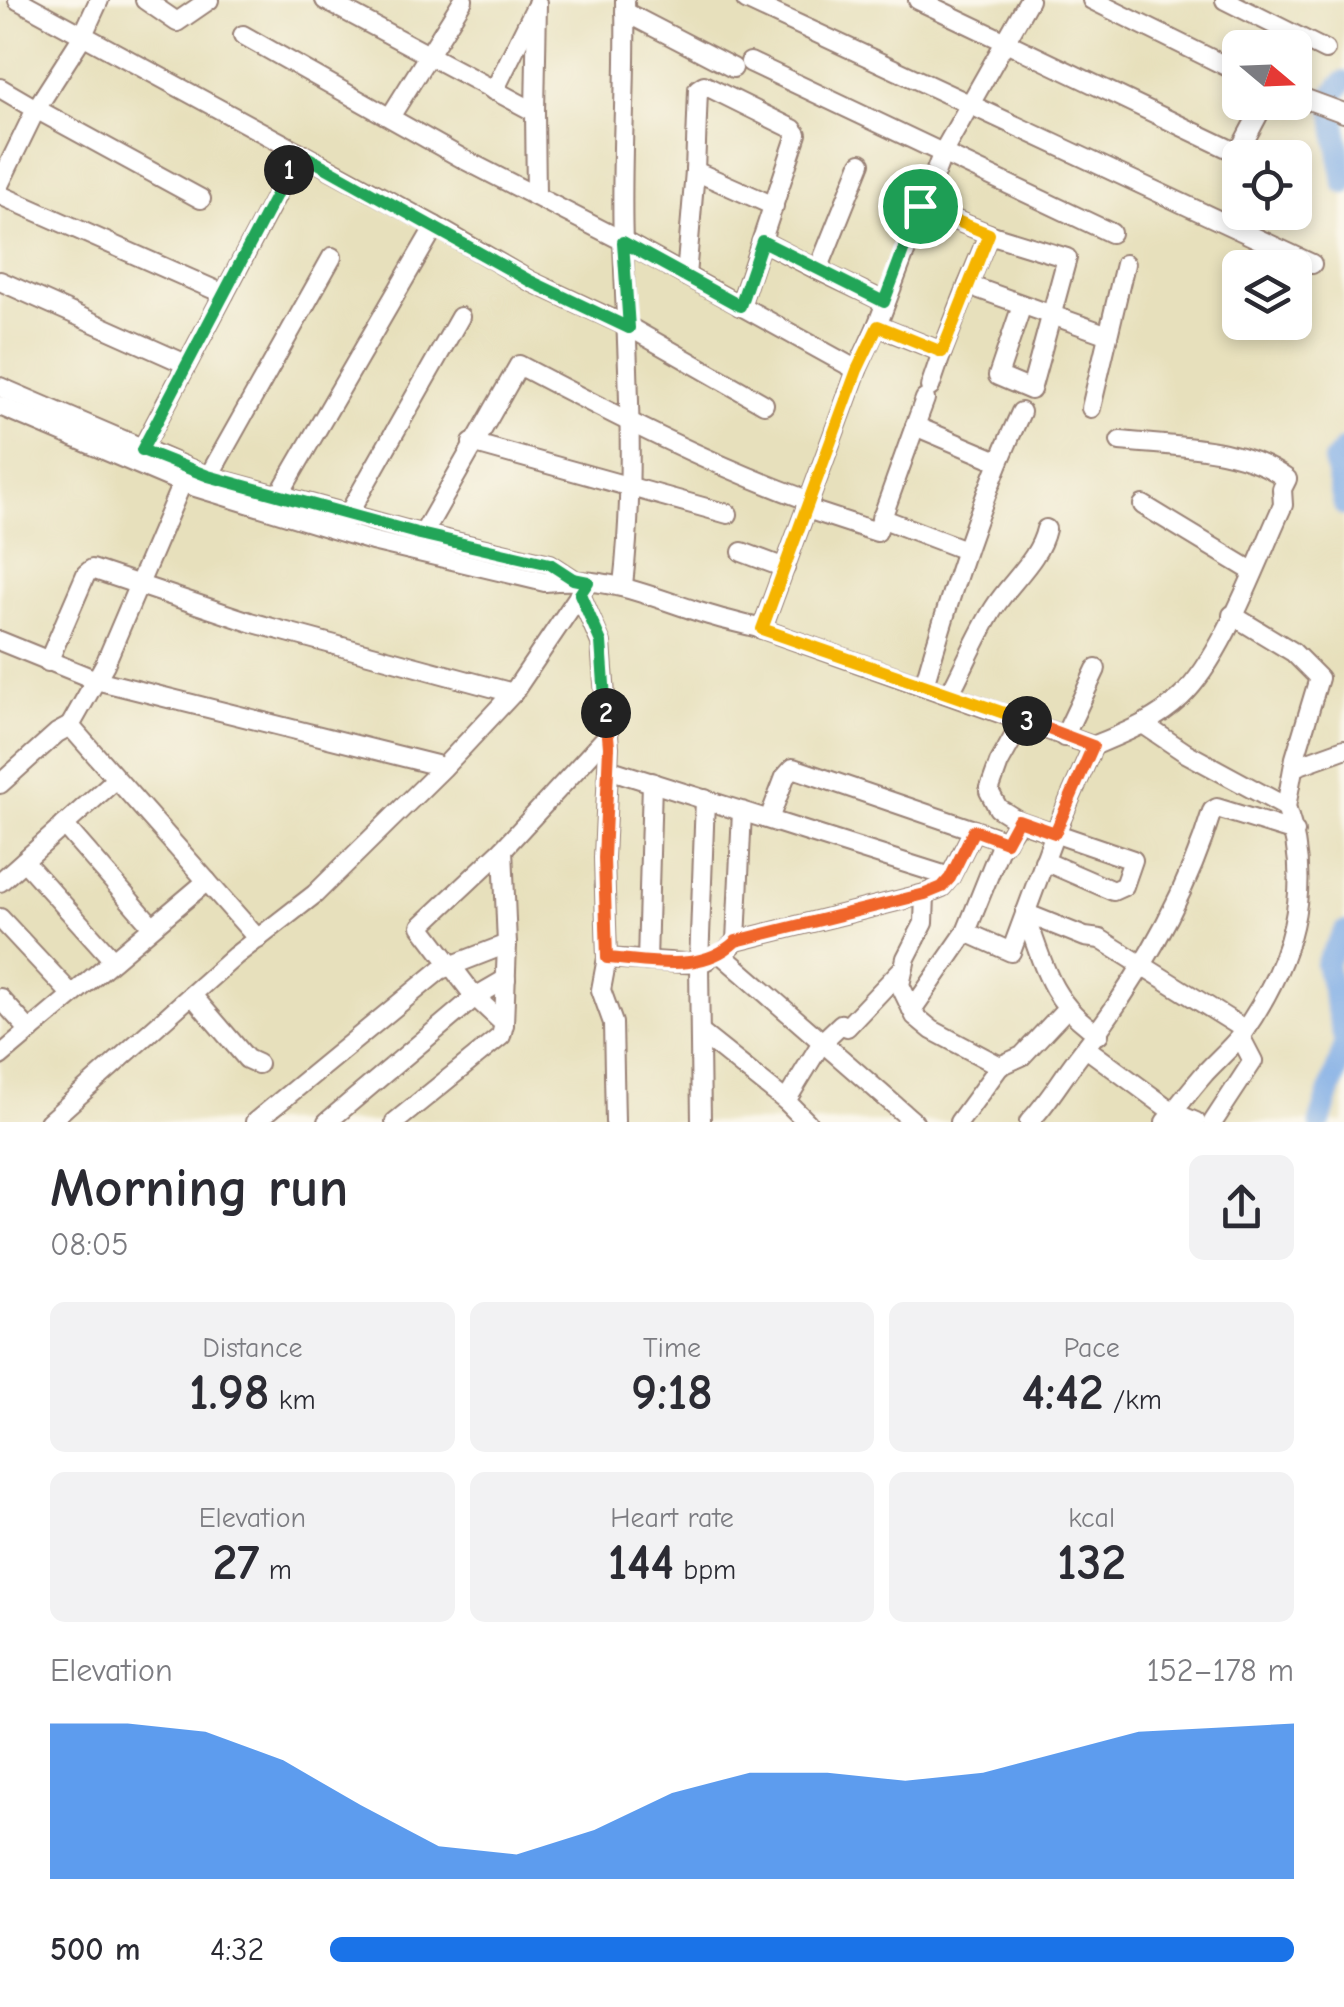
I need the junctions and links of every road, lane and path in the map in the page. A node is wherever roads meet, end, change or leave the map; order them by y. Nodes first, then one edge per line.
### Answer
1 (18, 0) edge
2 (99, 0) edge
3 (144, 0) edge
4 (208, 0) edge
5 (325, 0) edge
6 (463, 0) edge
7 (746, 0) edge
8 (918, 0) edge
9 (1028, 0) edge
10 (1092, 0) edge
11 (1226, 0) edge
12 (624, 3) edge
13 (243, 35) dead end
14 (82, 37) junction
15 (1007, 40) junction
16 (1325, 50) dead end
17 (429, 58) junction
18 (1222, 64) edge
19 (0, 88) edge
20 (494, 92) junction
21 (1312, 102) edge
22 (972, 104) junction
23 (36, 109) junction
24 (536, 112) junction
25 (1344, 113) edge
26 (390, 117) junction
27 (1222, 145) edge
28 (298, 152) junction
29 (942, 152) junction
30 (861, 163) dead end
31 (695, 170) junction
32 (0, 183) edge
33 (0, 195) edge
34 (536, 196) junction
35 (201, 200) dead end
36 (774, 206) junction
37 (920, 206) junction
38 (435, 226) junction
39 (1110, 233) dead end
40 (989, 234) junction
41 (762, 241) junction
42 (623, 242) junction
43 (1282, 250) edge
44 (332, 257) dead end
45 (1126, 264) dead end
46 (818, 270) junction
47 (686, 276) junction
48 (0, 281) edge
49 (968, 286) junction
50 (224, 294) junction
51 (884, 302) junction
52 (740, 306) junction
53 (1022, 306) junction
54 (1052, 316) junction
55 (460, 317) dead end
56 (878, 326) junction
57 (629, 328) junction
58 (1108, 335) junction
59 (942, 352) junction
60 (186, 364) junction
61 (857, 370) junction
62 (0, 387) edge
63 (764, 404) dead end
64 (0, 406) edge
65 (1091, 408) dead end
66 (1021, 412) dead end
67 (629, 423) junction
68 (915, 426) junction
69 (1120, 441) dead end
70 (472, 444) junction
71 (138, 457) junction
72 (998, 461) junction
73 (185, 476) junction
74 (205, 483) junction
75 (628, 484) junction
76 (275, 502) junction
77 (808, 505) junction
78 (1142, 505) dead end
79 (728, 514) dead end
80 (882, 518) junction
81 (342, 522) junction
82 (1046, 530) dead end
83 (419, 542) junction
84 (966, 550) junction
85 (742, 552) dead end
86 (785, 568) junction
87 (1252, 571) junction
88 (580, 585) junction
89 (623, 585) junction
90 (140, 588) junction
91 (1232, 615) junction
92 (762, 629) junction
93 (0, 641) edge
94 (48, 662) junction
95 (1096, 670) dead end
96 (96, 680) junction
97 (924, 685) junction
98 (513, 693) junction
99 (950, 693) junction
100 (1023, 720) junction
101 (1143, 724) junction
102 (70, 726) junction
103 (608, 735) junction
104 (1064, 737) junction
105 (1093, 746) junction
106 (1341, 749) edge
107 (436, 765) dead end
108 (1294, 767) junction
109 (608, 768) junction
110 (1234, 778) junction
111 (116, 780) junction
112 (652, 782) junction
113 (0, 784) edge
114 (705, 799) junction
115 (1286, 807) junction
116 (1217, 808) junction
117 (742, 811) junction
118 (769, 819) junction
119 (1018, 820) junction
120 (64, 826) junction
121 (974, 830) junction
122 (1295, 832) junction
123 (1055, 833) junction
124 (1006, 842) junction
125 (503, 849) junction
126 (24, 861) junction
127 (1044, 861) junction
128 (950, 878) junction
129 (206, 880) junction
130 (0, 882) edge
131 (925, 894) junction
132 (1025, 913) junction
133 (0, 918) edge
134 (152, 926) junction
135 (966, 932) junction
136 (258, 938) junction
137 (736, 941) junction
138 (506, 944) junction
139 (722, 955) junction
140 (607, 958) junction
141 (113, 960) junction
142 (647, 961) junction
143 (698, 964) junction
144 (452, 965) junction
145 (1142, 965) junction
146 (904, 966) junction
147 (506, 979) junction
148 (72, 995) junction
149 (192, 995) junction
150 (475, 997) junction
151 (0, 998) edge
152 (1067, 1008) junction
153 (912, 1010) junction
154 (504, 1024) junction
155 (30, 1031) junction
156 (701, 1033) junction
157 (1242, 1033) junction
158 (1092, 1041) junction
159 (822, 1042) junction
160 (0, 1056) edge
161 (258, 1064) dead end
162 (1000, 1066) junction
163 (786, 1101) junction
164 (891, 1114) edge
165 (1169, 1117) edge
166 (1033, 1121) edge
167 (49, 1122) edge
168 (256, 1122) edge
169 (327, 1122) edge
170 (396, 1122) edge
171 (615, 1122) edge
172 (701, 1122) edge
173 (806, 1122) edge
174 (914, 1122) edge
175 (960, 1122) edge
176 (1196, 1122) edge
177 (1213, 1122) edge

1 - 14 street
2 - 14 street
3 - 4 street
5 - 17 street
6 - 17 street
7 - 22 street
8 - 15 street
9 - 15 street
10 - 18 street
11 - 16 street
12 - 29 street
12 - 42 street
13 - 26 street
14 - 23 street
14 - 28 street
15 - 22 street
15 - 27 street
17 - 20 street
17 - 26 street
19 - 23 street
20 - 24 street
20 - 24 street
21 - 25 street
22 - 29 street
22 - 43 street
23 - 32 street
23 - 35 street
24 - 34 street
26 - 34 street
28 - 38 street
28 - 50 street
29 - 37 street
29 - 39 street
30 - 46 street
31 - 36 street
31 - 36 street
31 - 47 street
33 - 50 street
34 - 42 street
36 - 41 street
37 - 40 street
37 - 51 street
38 - 57 street
38 - 76 street
40 - 49 street
40 - 54 street
41 - 46 street
41 - 52 street
42 - 47 street
42 - 57 street
44 - 74 street
45 - 58 street
46 - 51 street
47 - 52 street
48 - 60 street
49 - 53 street
49 - 59 street
50 - 60 street
51 - 56 street
52 - 61 street
53 - 54 street
53 - 54 street
54 - 58 street
55 - 81 street
56 - 59 street
56 - 61 street
57 - 63 street
57 - 67 street
58 - 65 street
59 - 68 street
60 - 71 street
61 - 77 street
62 - 71 street
64 - 71 street
66 - 72 street
67 - 70 street
67 - 75 street
67 - 77 street
68 - 72 street
68 - 80 street
69 - 87 street
70 - 75 street
70 - 83 street
71 - 73 street
72 - 84 street
73 - 74 street
73 - 90 street
74 - 76 street
75 - 79 street
75 - 89 street
76 - 81 street
77 - 80 street
77 - 86 street
78 - 87 street
80 - 84 street
81 - 83 street
82 - 99 street
83 - 88 street
84 - 97 street
85 - 86 street
86 - 92 street
87 - 91 street
88 - 89 street
88 - 98 street
88 - 103 street
89 - 92 street
90 - 94 street
90 - 96 street
90 - 98 street
91 - 101 street
91 - 108 street
92 - 97 street
93 - 94 street
94 - 96 street
95 - 104 street
96 - 102 street
96 - 107 street
97 - 99 street
98 - 136 street
99 - 100 street
100 - 104 street
100 - 119 street
101 - 105 street
101 - 110 street
102 - 111 street
102 - 113 street
103 - 109 street
103 - 125 street
104 - 105 street
105 - 123 street
106 - 108 street
108 - 115 street
109 - 112 street
109 - 140 street
110 - 115 street
110 - 116 street
111 - 120 street
111 - 129 street
112 - 114 street
112 - 142 street
114 - 117 street
114 - 143 street
115 - 122 street
116 - 122 street
116 - 145 street
117 - 118 street
117 - 137 street
118 - 121 street
118 - 128 street
119 - 123 street
119 - 124 street
120 - 126 street
120 - 134 street
121 - 124 street
121 - 128 street
122 - 157 street
123 - 127 street
123 - 127 street
124 - 135 street
125 - 138 street
125 - 144 street
126 - 130 street
126 - 141 street
127 - 132 street
128 - 131 street
129 - 134 street
129 - 136 street
131 - 137 street
131 - 146 street
132 - 135 street
132 - 145 street
132 - 152 street
133 - 148 street
134 - 141 street
135 - 153 street
136 - 149 street
137 - 139 street
138 - 144 street
138 - 147 street
139 - 143 street
139 - 159 street
140 - 142 street
140 - 171 street
141 - 148 street
142 - 143 street
143 - 156 street
144 - 150 street
144 - 168 street
145 - 157 street
145 - 158 street
146 - 153 street
146 - 159 street
147 - 150 street
147 - 154 street
148 - 155 street
149 - 161 street
149 - 167 street
150 - 154 street
150 - 169 street
151 - 155 street
152 - 158 street
152 - 162 street
153 - 162 street
154 - 170 street
155 - 160 street
156 - 163 street
156 - 172 street
157 - 165 street
157 - 177 street
158 - 165 street
158 - 166 street
159 - 163 street
159 - 164 street
162 - 175 street
163 - 173 street
164 - 174 street
165 - 176 street

